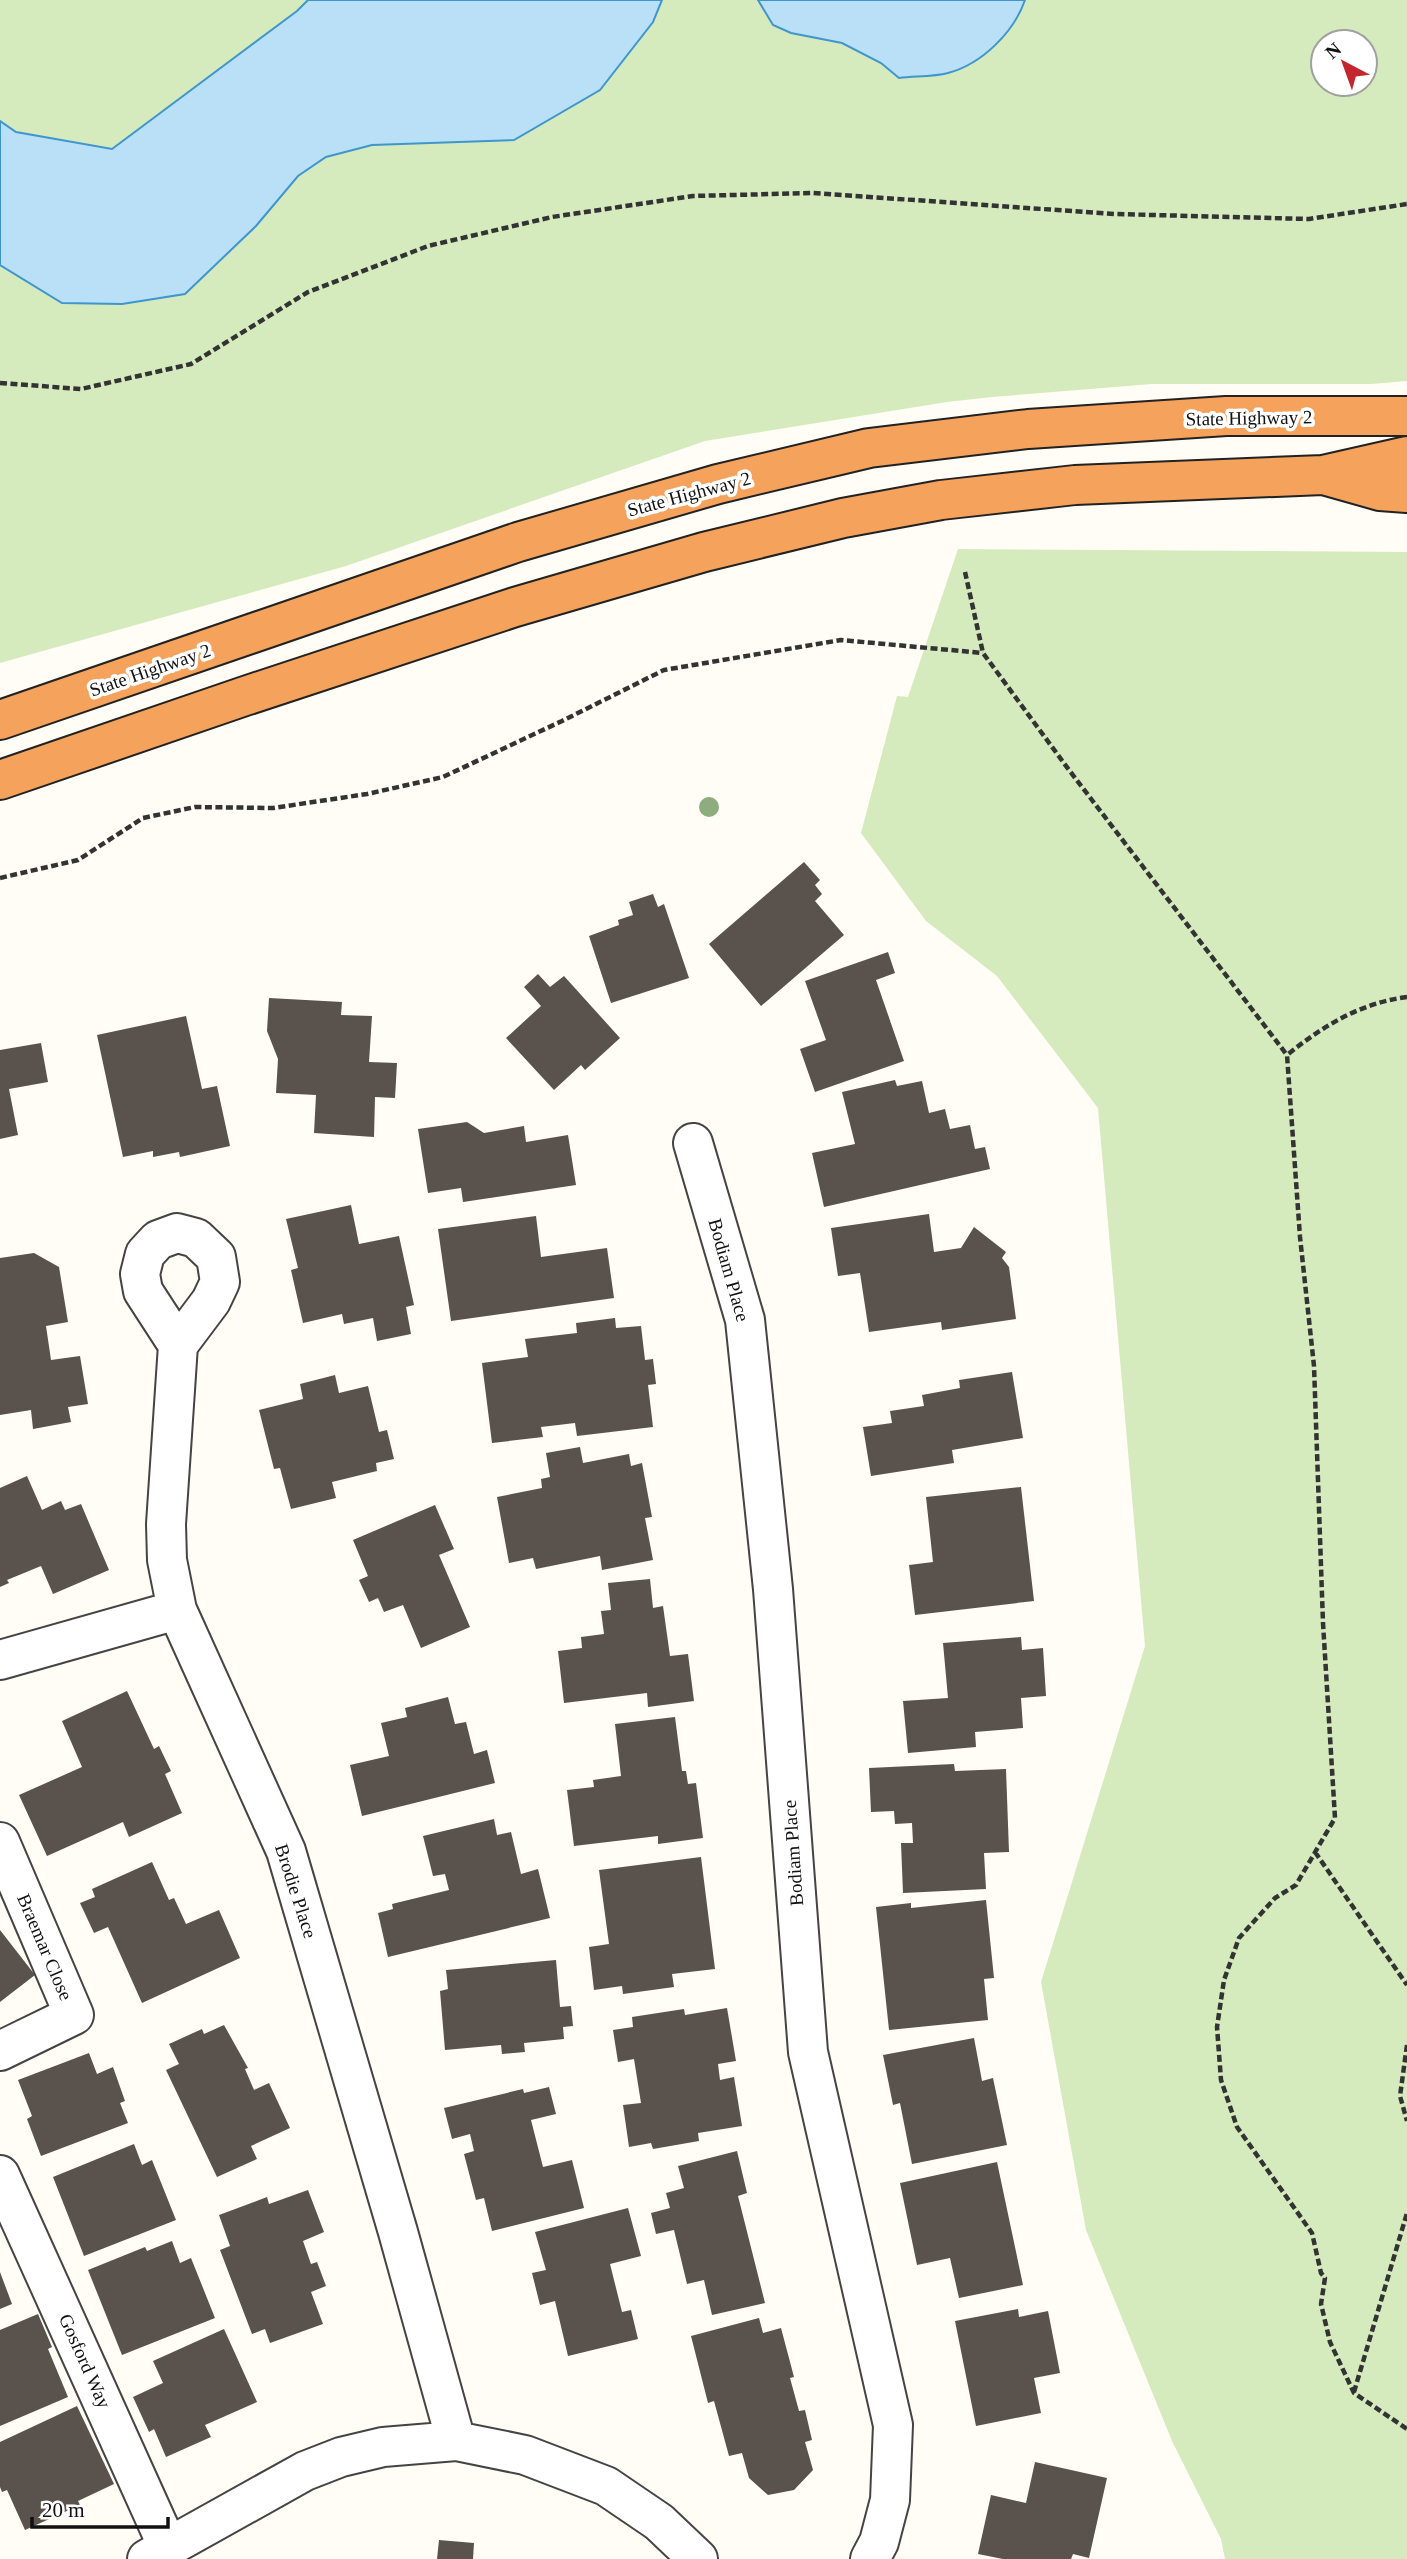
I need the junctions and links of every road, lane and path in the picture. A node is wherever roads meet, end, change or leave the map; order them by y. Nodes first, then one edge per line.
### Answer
1 (1407, 204) edge
2 (0, 383) edge
3 (1407, 416) edge
4 (1407, 456) edge
5 (1323, 475) junction
6 (1407, 493) edge
7 (965, 572) dead end
8 (984, 653) junction
9 (0, 720) edge
10 (0, 780) edge
11 (0, 878) edge
12 (1407, 998) edge
13 (1287, 1055) junction
14 (693, 1143) dead end
15 (178, 1345) dead end
16 (177, 1610) junction
17 (0, 1660) edge
18 (0, 1842) edge
19 (1315, 1852) junction
20 (1407, 1985) edge
21 (1407, 2045) edge
22 (0, 2051) edge
23 (1407, 2121) edge
24 (0, 2175) edge
25 (1407, 2213) edge
26 (1354, 2393) junction
27 (1407, 2429) edge
28 (456, 2441) junction
29 (158, 2553) edge
30 (698, 2559) edge
31 (870, 2559) edge

1 - 2 path
3 - 9 highway, State Highway 2
4 - 5 highway
5 - 6 highway
5 - 10 highway
7 - 8 path
8 - 11 path
8 - 13 path
12 - 13 path
13 - 19 path
14 - 31 street, Bodiam Place
15 - 16 street, Brodie Place
16 - 17 street
16 - 28 street, Brodie Place
18 - 22 street, Braemar Close
19 - 20 path
19 - 26 path
21 - 23 path
24 - 29 street, Gosford Way
25 - 26 path
26 - 27 path
28 - 29 street
28 - 30 street

